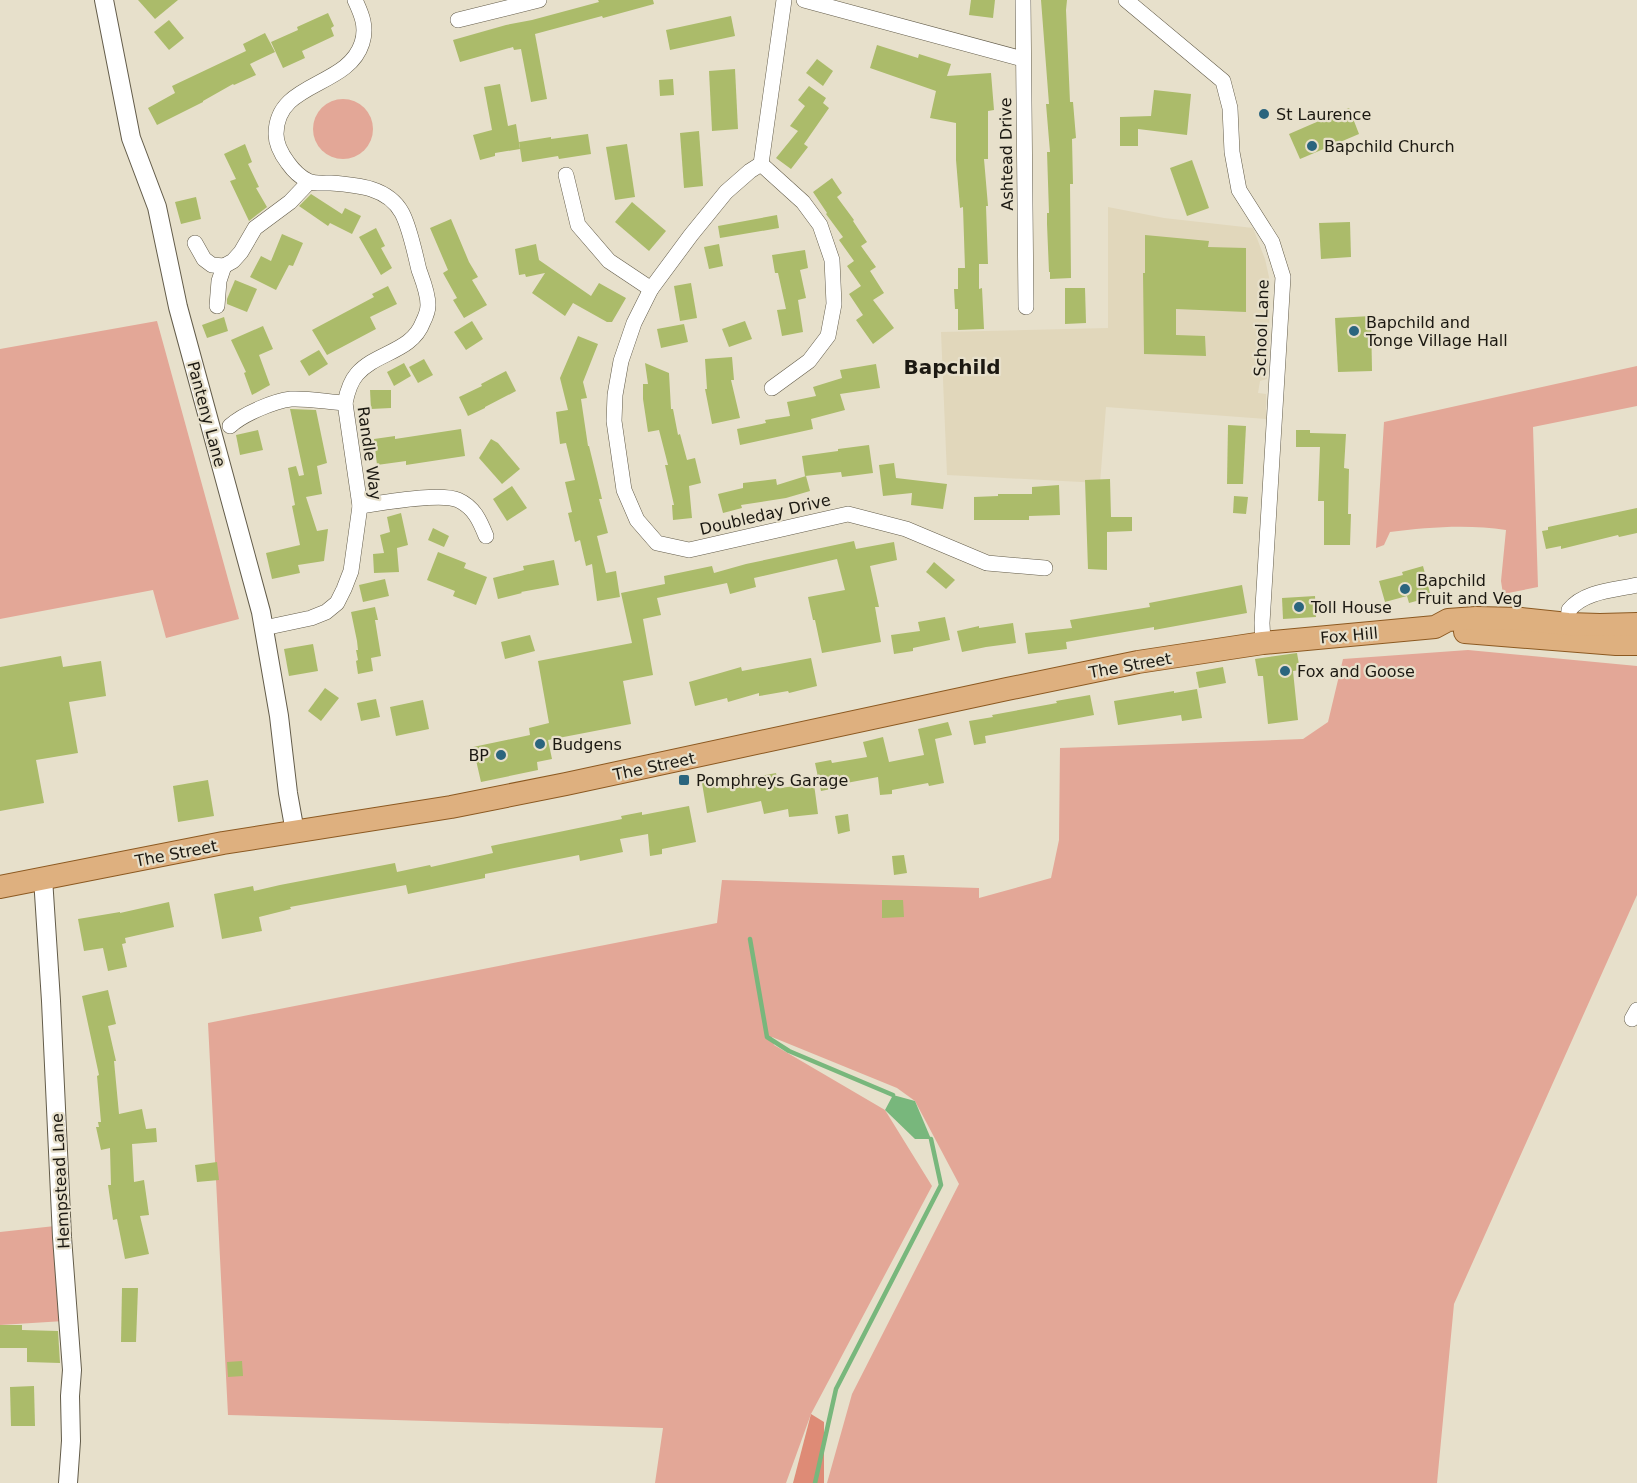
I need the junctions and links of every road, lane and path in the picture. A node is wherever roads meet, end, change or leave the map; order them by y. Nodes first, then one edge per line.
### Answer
1 (104, 0) edge
2 (355, 0) edge
3 (539, 0) edge
4 (784, 0) edge
5 (804, 0) edge
6 (1023, 0) edge
7 (1126, 0) edge
8 (458, 20) dead end
9 (1023, 59) junction
10 (761, 164) junction
11 (566, 175) dead end
12 (309, 182) junction
13 (195, 243) dead end
14 (224, 266) junction
15 (651, 289) junction
16 (217, 306) dead end
17 (1026, 308) dead end
18 (772, 388) dead end
19 (345, 403) junction
20 (230, 426) dead end
21 (360, 506) junction
22 (486, 536) dead end
23 (1045, 568) dead end
24 (1637, 585) edge
25 (1637, 624) edge
26 (264, 628) junction
27 (1571, 632) junction
28 (1263, 643) junction
29 (1637, 644) edge
30 (295, 832) junction
31 (43, 878) junction
32 (0, 887) edge
33 (68, 1483) edge

1 - 26 street, Panteny Lane
2 - 12 street
3 - 8 street
4 - 10 street
5 - 9 street
6 - 9 street, Ashtead Drive
7 - 28 street, School Lane
9 - 17 street, Ashtead Drive
10 - 15 street, Doubleday Drive
10 - 18 street
11 - 15 street
12 - 14 street
12 - 19 street, Randle Way
13 - 14 street
14 - 16 street
15 - 23 street, Doubleday Drive
19 - 20 street
19 - 21 street, Randle Way
21 - 22 street
21 - 26 street, Randle Way
24 - 27 street
25 - 27 main road, Fox Hill
26 - 30 street, Panteny Lane
27 - 28 main road, Fox Hill
27 - 29 main road, Fox Hill
28 - 30 main road, The Street
30 - 31 main road, The Street
31 - 32 main road, The Street
31 - 33 street, Hempstead Lane

